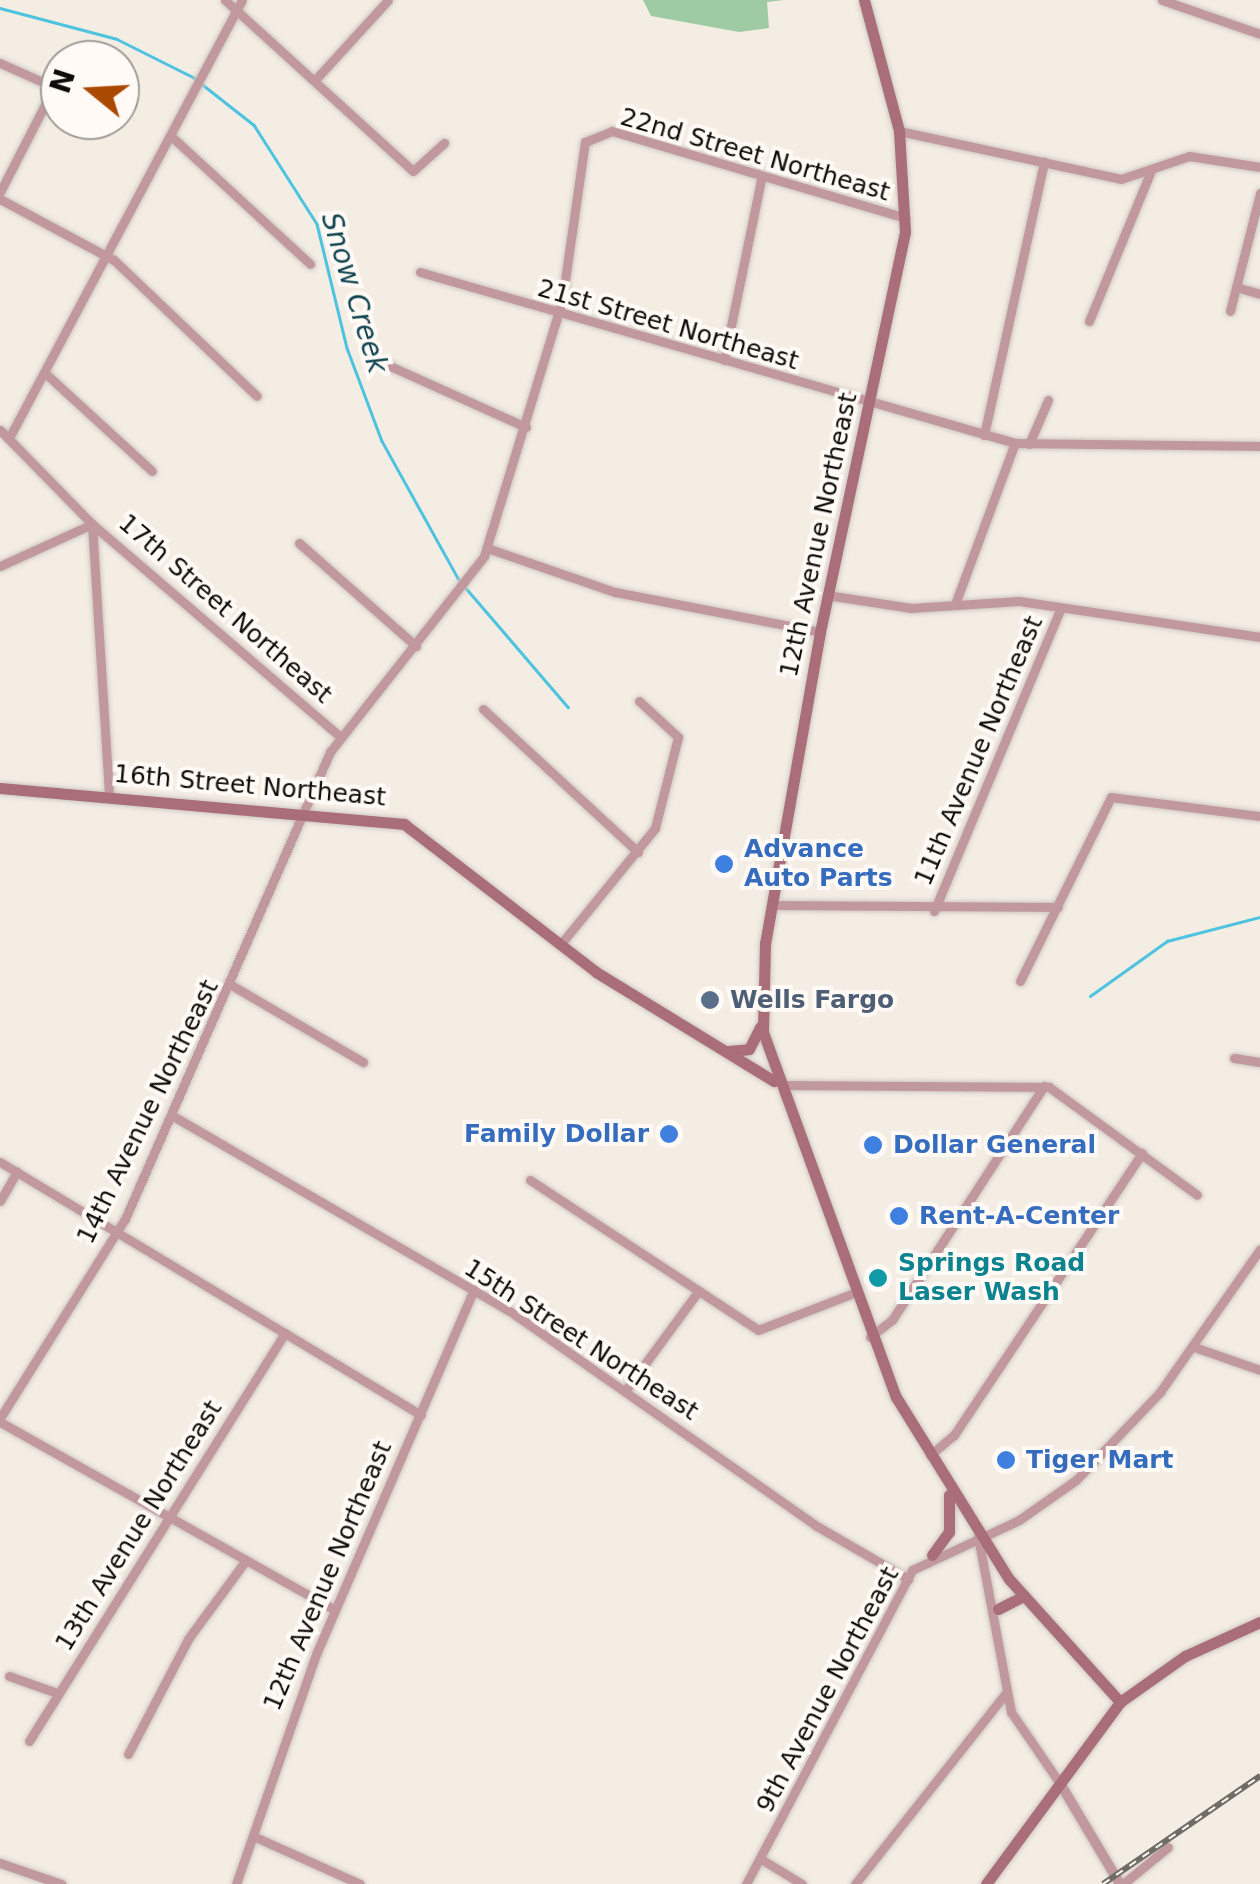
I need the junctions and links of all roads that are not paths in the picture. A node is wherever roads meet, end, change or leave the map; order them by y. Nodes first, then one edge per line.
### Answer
1 (224, 0) edge
2 (388, 0) edge
3 (864, 0) edge
4 (1162, 0) edge
5 (240, 5) edge
6 (1260, 34) edge
7 (0, 64) edge
8 (315, 80) junction
9 (899, 130) junction
10 (171, 136) junction
11 (444, 143) dead end
12 (1044, 162) junction
13 (1260, 167) edge
14 (1150, 173) junction
15 (761, 179) junction
16 (1260, 193) edge
17 (0, 196) edge
18 (906, 218) junction
19 (107, 256) junction
20 (310, 264) dead end
21 (420, 272) dead end
22 (1236, 287) junction
23 (1260, 294) edge
24 (1230, 311) dead end
25 (558, 315) junction
26 (1090, 321) dead end
27 (370, 358) dead end
28 (724, 360) junction
29 (45, 372) junction
30 (257, 396) dead end
31 (1048, 400) dead end
32 (869, 405) junction
33 (526, 427) junction
34 (0, 430) edge
35 (984, 435) junction
36 (9, 438) junction
37 (1015, 443) junction
38 (1029, 444) junction
39 (1260, 446) edge
40 (152, 471) dead end
41 (92, 524) junction
42 (299, 543) dead end
43 (487, 548) junction
44 (0, 566) edge
45 (826, 595) junction
46 (954, 604) junction
47 (1060, 607) junction
48 (820, 632) junction
49 (1260, 637) edge
50 (416, 646) junction
51 (639, 701) dead end
52 (483, 709) dead end
53 (339, 736) junction
54 (0, 788) edge
55 (109, 795) junction
56 (307, 810) junction
57 (1260, 816) edge
58 (638, 852) junction
59 (772, 905) junction
60 (1058, 907) junction
61 (934, 911) junction
62 (560, 945) junction
63 (1020, 981) dead end
64 (232, 984) junction
65 (762, 1021) junction
66 (724, 1050) junction
67 (1234, 1058) dead end
68 (364, 1062) dead end
69 (1260, 1062) edge
70 (774, 1081) junction
71 (1044, 1086) junction
72 (172, 1116) junction
73 (1142, 1153) junction
74 (0, 1162) edge
75 (17, 1172) junction
76 (530, 1180) dead end
77 (1197, 1195) dead end
78 (0, 1201) edge
79 (117, 1232) junction
80 (1260, 1250) edge
81 (474, 1290) junction
82 (697, 1292) junction
83 (854, 1292) junction
84 (285, 1333) junction
85 (870, 1337) junction
86 (1194, 1346) junction
87 (1260, 1370) edge
88 (625, 1390) junction
89 (421, 1415) junction
90 (0, 1420) edge
91 (930, 1455) junction
92 (947, 1486) junction
93 (168, 1516) junction
94 (978, 1537) junction
95 (932, 1555) junction
96 (246, 1560) junction
97 (908, 1578) junction
98 (1023, 1596) junction
99 (335, 1610) junction
100 (998, 1610) junction
101 (1260, 1622) edge
102 (9, 1676) dead end
103 (57, 1693) junction
104 (1006, 1693) junction
105 (1120, 1702) junction
106 (29, 1741) dead end
107 (128, 1754) dead end
108 (1061, 1785) junction
109 (253, 1836) junction
110 (1168, 1847) dead end
111 (761, 1859) junction
112 (0, 1863) edge
113 (61, 1884) edge
114 (236, 1884) edge
115 (360, 1884) edge
116 (746, 1884) edge
117 (802, 1884) edge
118 (856, 1884) edge
119 (986, 1884) edge
120 (1122, 1884) edge

1 - 5 street
2 - 8 street
3 - 9 main road, 12th Avenue Northeast
4 - 6 street
5 - 8 street
5 - 10 street
7 - 17 street
8 - 11 street
9 - 12 street
9 - 18 main road, 12th Avenue Northeast
10 - 19 street
10 - 20 street
12 - 14 street
12 - 35 street
13 - 14 street
14 - 26 street
15 - 18 street, 22nd Street Northeast
15 - 25 street, 22nd Street Northeast
15 - 28 street
16 - 22 street
17 - 19 street
18 - 32 main road, 12th Avenue Northeast
19 - 29 street
19 - 30 street
21 - 25 street, 21st Street Northeast
22 - 23 street
22 - 24 street
25 - 28 street, 21st Street Northeast
25 - 33 street
27 - 33 street
28 - 32 street, 21st Street Northeast
29 - 36 street
29 - 40 street
31 - 38 street
32 - 35 street, 21st Street Northeast
32 - 45 main road, 12th Avenue Northeast
33 - 43 street
34 - 36 street, 17th Street Northeast
35 - 37 street, 21st Street Northeast
36 - 41 street, 17th Street Northeast
37 - 38 street, 21st Street Northeast
37 - 46 street
38 - 39 street, 21st Street Northeast
41 - 44 street
41 - 53 street, 17th Street Northeast
41 - 55 street
42 - 50 street
43 - 48 street
43 - 50 street
45 - 46 street
45 - 48 main road, 12th Avenue Northeast
46 - 47 street
47 - 49 street
47 - 61 street, 11th Avenue Northeast
48 - 59 main road, 12th Avenue Northeast
50 - 53 street
51 - 58 street
52 - 58 street
53 - 56 street
54 - 55 main road, 16th Street Northeast
55 - 56 main road, 16th Street Northeast
56 - 62 main road, 16th Street Northeast
56 - 64 street, 14th Avenue Northeast
57 - 60 street
58 - 62 street
59 - 61 street
59 - 65 main road, 12th Avenue Northeast
60 - 61 street
60 - 63 street
62 - 66 main road, 16th Street Northeast
64 - 68 street
64 - 72 street, 14th Avenue Northeast
65 - 66 main road
65 - 70 main road, 12th Avenue Northeast
66 - 70 main road, 16th Street Northeast
67 - 69 street
70 - 71 street
70 - 83 main road
71 - 73 street
71 - 85 street
72 - 79 street, 14th Avenue Northeast
72 - 81 street, 15th Street Northeast
73 - 77 street
73 - 91 street
74 - 75 street
75 - 78 street
75 - 79 street
76 - 82 street
79 - 84 street
79 - 90 street, 14th Avenue Northeast
80 - 86 street, 9th Avenue Northeast
81 - 88 street, 15th Street Northeast
81 - 89 street, 12th Avenue Northeast
82 - 83 street
82 - 88 street
83 - 85 main road
84 - 89 street
84 - 93 street, 13th Avenue Northeast
85 - 91 main road
86 - 87 street
86 - 94 street, 9th Avenue Northeast
88 - 97 street, 15th Street Northeast
89 - 99 street, 12th Avenue Northeast
90 - 93 street
91 - 92 main road
92 - 94 main road
92 - 95 main road
93 - 96 street
93 - 103 street, 13th Avenue Northeast
94 - 95 street, 9th Avenue Northeast
94 - 98 main road
94 - 100 street
95 - 97 street, 9th Avenue Northeast
96 - 99 street
96 - 107 street
97 - 111 street, 9th Avenue Northeast
98 - 100 main road
98 - 105 main road
99 - 109 street, 12th Avenue Northeast
100 - 104 street
101 - 105 main road
102 - 103 street
103 - 106 street, 13th Avenue Northeast
104 - 108 street
104 - 118 street
105 - 108 main road
108 - 119 main road
108 - 120 street
109 - 114 street, 12th Avenue Northeast
109 - 115 street
110 - 120 street
111 - 116 street, 9th Avenue Northeast
111 - 117 street
112 - 113 street

